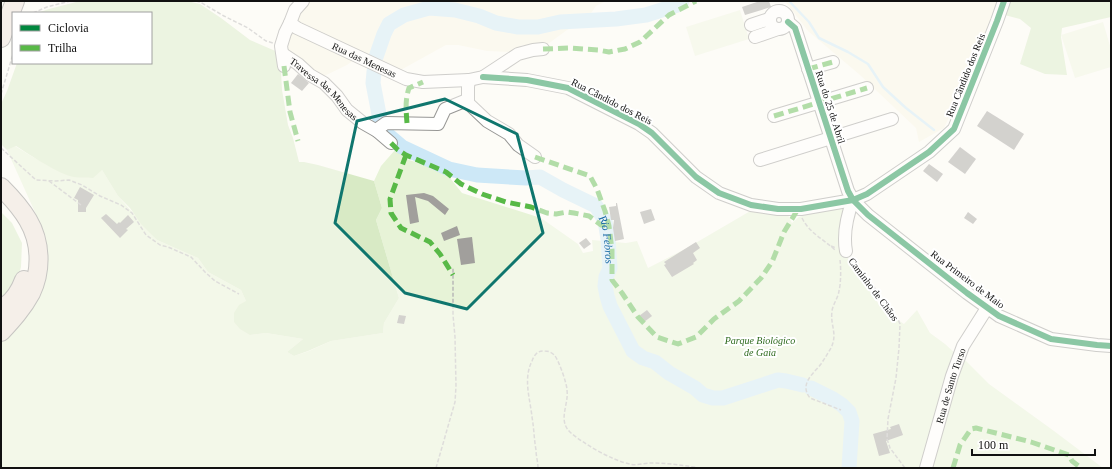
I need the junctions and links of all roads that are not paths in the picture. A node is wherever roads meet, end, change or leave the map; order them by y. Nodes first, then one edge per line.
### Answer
1 (15, 1) edge
2 (303, 1) edge
3 (1004, 1) edge
4 (1014, 1) edge
5 (769, 19) junction
6 (997, 21) junction
7 (788, 22) junction
8 (290, 23) junction
9 (778, 29) junction
10 (1, 38) edge
11 (544, 49) dead end
12 (833, 62) dead end
13 (808, 69) junction
14 (483, 76) junction
15 (470, 80) junction
16 (866, 88) dead end
17 (467, 100) junction
18 (819, 103) junction
19 (774, 116) dead end
20 (892, 119) dead end
21 (380, 127) junction
22 (830, 138) junction
23 (391, 143) dead end
24 (535, 157) dead end
25 (760, 160) dead end
26 (1, 187) edge
27 (853, 200) junction
28 (1, 204) edge
29 (841, 254) road end
30 (987, 308) junction
31 (1, 309) edge
32 (1, 332) edge
33 (1111, 346) edge
34 (926, 468) edge

1 - 10 highway
2 - 8 street
3 - 6 street, Rua Cândido dos Reis
4 - 6 street
5 - 7 street, Rua do 25 de Abril
5 - 9 street
5 - 9 street, Rua do 25 de Abril
6 - 27 street, Rua Cândido dos Reis
7 - 9 street, Rua do 25 de Abril
7 - 13 street, Rua do 25 de Abril
8 - 15 street, Rua das Menesas
8 - 21 street, Travessa das Menesas
11 - 14 street, Rua Cândido dos Reis
12 - 13 street
13 - 18 street, Rua do 25 de Abril
14 - 15 street, Rua Cândido dos Reis
14 - 27 street, Rua Cândido dos Reis
15 - 17 street
16 - 18 street
17 - 21 street
17 - 24 street
18 - 19 street
18 - 22 street, Rua do 25 de Abril
20 - 22 street
21 - 23 street, Travessa das Menesas
22 - 25 street
22 - 27 street, Rua do 25 de Abril
26 - 32 highway
27 - 29 street, Caminho de Chãos
27 - 30 street, Rua Primeiro de Maio
28 - 31 highway
30 - 33 street, Rua Primeiro de Maio
30 - 34 street, Rua de Santo Turso

